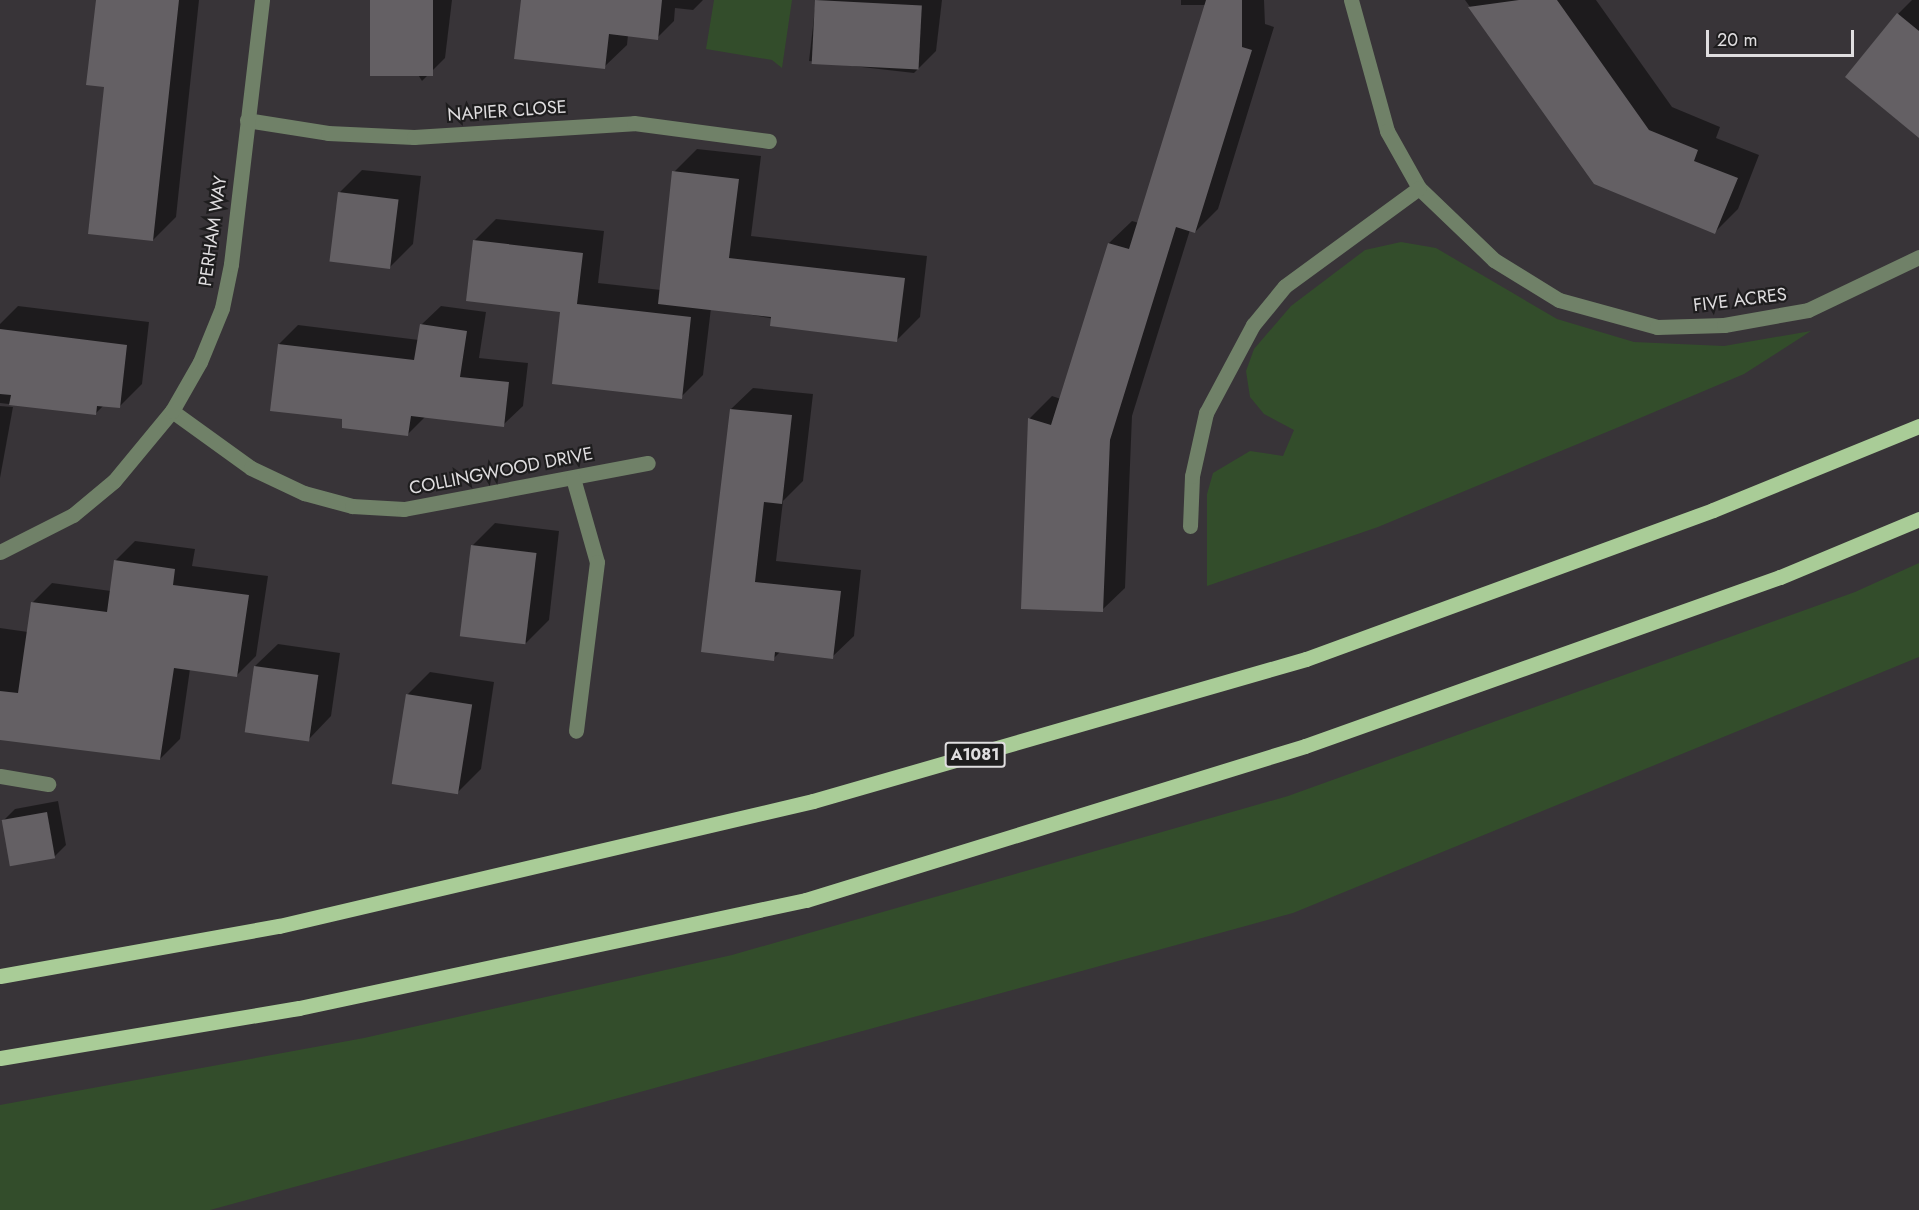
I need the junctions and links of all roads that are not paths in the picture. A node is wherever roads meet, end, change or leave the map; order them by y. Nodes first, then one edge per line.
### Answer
1 (262, 0) edge
2 (1351, 0) edge
3 (247, 120) junction
4 (769, 141) dead end
5 (1419, 188) junction
6 (1919, 257) edge
7 (172, 411) junction
8 (1919, 426) edge
9 (648, 463) dead end
10 (573, 477) junction
11 (1919, 519) edge
12 (1190, 526) dead end
13 (0, 552) edge
14 (576, 731) dead end
15 (0, 776) edge
16 (48, 784) dead end
17 (0, 976) edge
18 (0, 1058) edge

1 - 3 street, PERHAM WAY
2 - 5 street, FIVE ACRES
3 - 4 street, NAPIER CLOSE
3 - 7 street, PERHAM WAY
5 - 6 street, FIVE ACRES
5 - 12 street
7 - 10 street, COLLINGWOOD DRIVE
7 - 13 street, PERHAM WAY
8 - 17 main road, A1081
9 - 10 street, COLLINGWOOD DRIVE
10 - 14 street
11 - 18 main road
15 - 16 street

